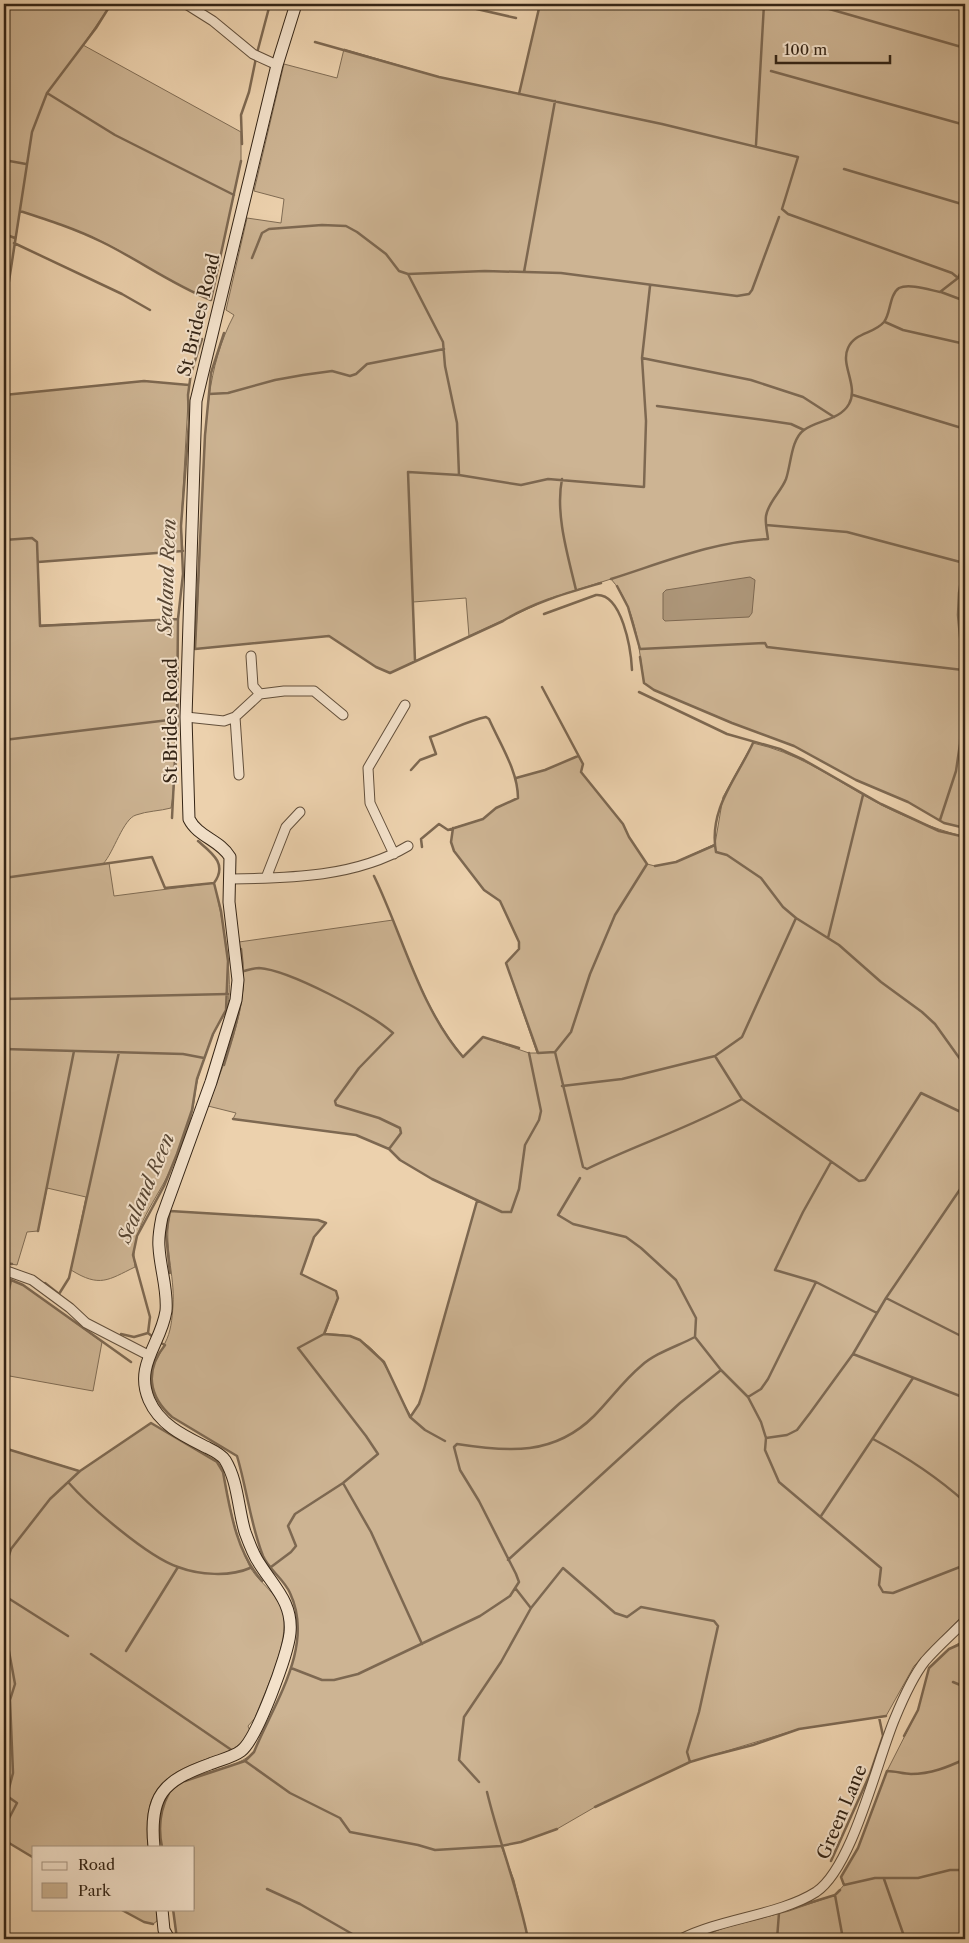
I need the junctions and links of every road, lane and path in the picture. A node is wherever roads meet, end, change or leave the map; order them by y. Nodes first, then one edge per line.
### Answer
1 (186, 4) edge
2 (296, 4) edge
3 (277, 65) junction
4 (251, 656) dead end
5 (260, 694) junction
6 (405, 705) dead end
7 (343, 715) dead end
8 (186, 717) junction
9 (235, 717) junction
10 (240, 775) dead end
11 (300, 812) dead end
12 (408, 846) dead end
13 (394, 854) junction
14 (266, 878) junction
15 (231, 879) junction
16 (4, 1270) edge
17 (148, 1355) junction
18 (965, 1621) edge
19 (154, 1846) edge
20 (162, 1910) edge
21 (169, 1939) edge
22 (681, 1939) edge

1 - 3 street
2 - 3 main road, St Brides Road
3 - 8 main road, St Brides Road
4 - 5 street
5 - 7 street
5 - 9 street
6 - 13 street
8 - 9 street
8 - 15 main road, St Brides Road
9 - 10 street
11 - 14 street
12 - 13 street
13 - 14 street
14 - 15 street
15 - 17 main road, St Brides Road
16 - 17 street
17 - 19 main road
18 - 22 street, Green Lane
20 - 21 main road

